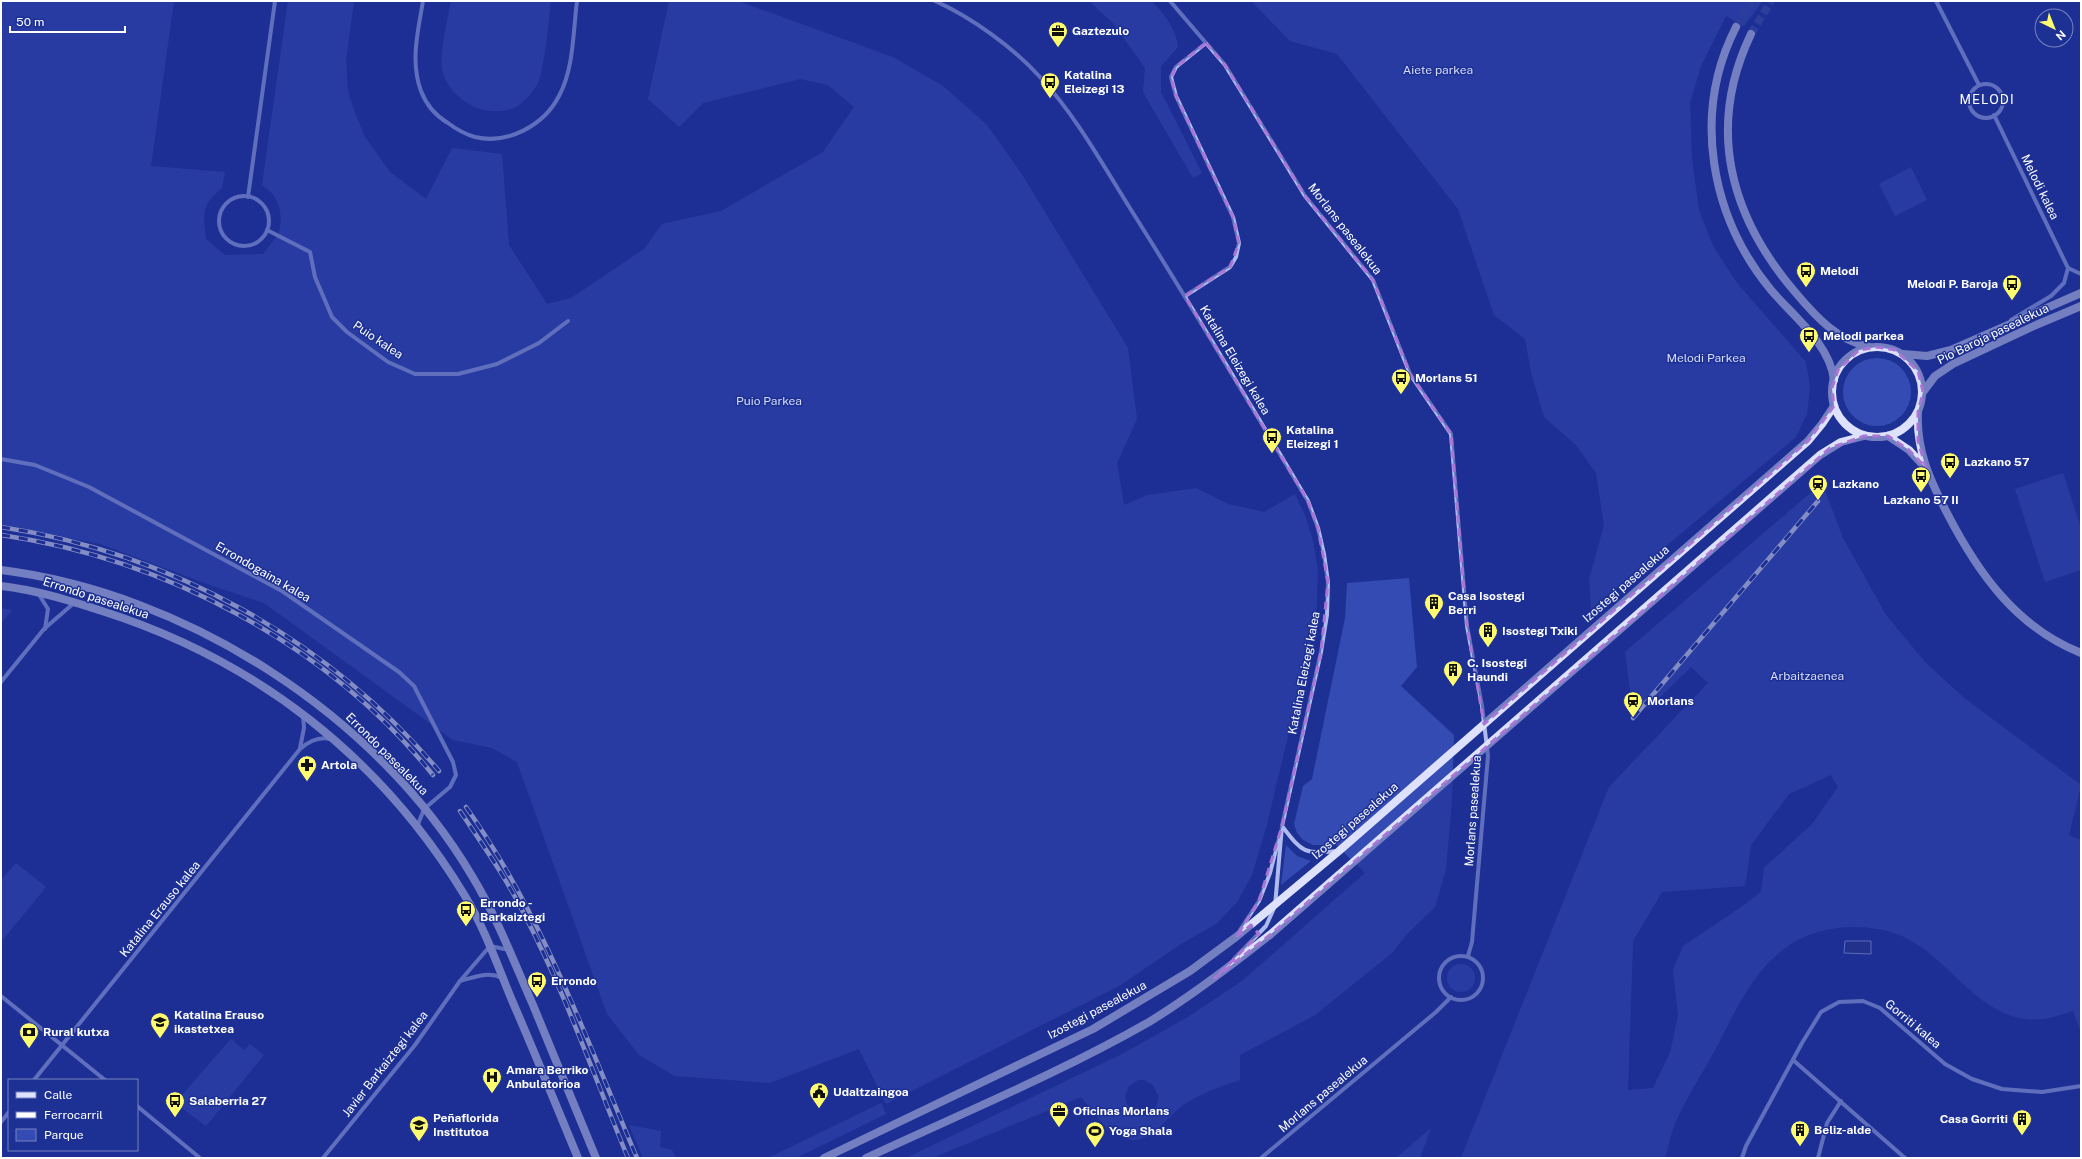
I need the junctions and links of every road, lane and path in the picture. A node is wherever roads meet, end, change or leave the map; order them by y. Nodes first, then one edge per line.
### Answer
1 (275, 1) edge
2 (423, 1) edge
3 (577, 1) edge
4 (935, 1) edge
5 (1170, 1) edge
6 (1936, 1) edge
7 (1736, 27) tunnel mouth
8 (1751, 34) tunnel mouth
9 (1206, 43) junction
10 (1980, 85) junction
11 (1994, 115) junction
12 (248, 197) junction
13 (267, 230) junction
14 (2068, 268) junction
15 (2081, 274) edge
16 (2081, 293) edge
17 (1185, 296) junction
18 (2081, 306) edge
19 (568, 321) dead end
20 (1989, 333) junction
21 (1869, 347) junction
22 (1903, 354) junction
23 (1834, 380) junction
24 (1923, 392) junction
25 (1834, 406) junction
26 (1918, 412) junction
27 (1864, 436) junction
28 (1888, 436) junction
29 (1, 459) edge
30 (1926, 468) junction
31 (1, 570) edge
32 (1, 586) edge
33 (35, 591) junction
34 (75, 602) junction
35 (44, 629) junction
36 (2081, 653) edge
37 (1, 682) edge
38 (303, 714) junction
39 (338, 741) junction
40 (300, 749) junction
41 (424, 809) junction
42 (1282, 826) junction
43 (417, 827) junction
44 (1340, 851) junction
45 (1275, 906) junction
46 (1236, 937) junction
47 (490, 946) junction
48 (509, 950) junction
49 (1468, 956) junction
50 (503, 978) junction
51 (1215, 978) junction
52 (460, 981) junction
53 (1, 996) edge
54 (1450, 998) junction
55 (62, 1046) junction
56 (1793, 1060) junction
57 (35, 1079) edge
58 (104, 1079) edge
59 (2081, 1086) edge
60 (1841, 1101) junction
61 (138, 1107) edge
62 (8, 1113) edge
63 (1, 1122) edge
64 (200, 1158) edge
65 (323, 1158) edge
66 (578, 1158) edge
67 (596, 1158) edge
68 (824, 1158) edge
69 (866, 1158) edge
70 (1261, 1158) edge
71 (1742, 1158) edge
72 (1818, 1158) edge
73 (1906, 1158) edge

1 - 12 street
2 - 3 street
4 - 17 street, Katalina Eleizegi kalea
5 - 9 street, Morlans pasealekua
6 - 10 street
7 - 23 main road
8 - 21 main road
9 - 17 street
9 - 49 street, Morlans pasealekua
10 - 11 street
10 - 11 street
11 - 14 street, Melodi kalea
12 - 13 street
12 - 13 street
13 - 19 street, Puio kalea
14 - 15 street
14 - 20 street
16 - 20 main road, Pio Baroja pasealekua
17 - 42 street, Katalina Eleizegi kalea
18 - 24 main road, Pio Baroja pasealekua
20 - 22 main road, Pio Baroja pasealekua
21 - 22 main road
21 - 23 main road
22 - 24 main road
23 - 25 main road
24 - 26 main road
25 - 27 main road
25 - 44 main road, Izostegi pasealekua
26 - 28 main road
26 - 30 main road
27 - 28 main road
27 - 51 main road
28 - 30 main road
29 - 41 street, Errondogaina kalea
30 - 36 main road
31 - 41 main road, Errondo pasealekua
32 - 33 main road, Errondo pasealekua
33 - 34 main road, Errondo pasealekua
33 - 35 street
34 - 35 street
34 - 38 main road, Errondo pasealekua
35 - 37 street
38 - 39 main road, Errondo pasealekua
38 - 40 street, Katalina Erauso kalea
39 - 40 street, Katalina Erauso kalea
39 - 43 main road, Errondo pasealekua
40 - 55 street, Katalina Erauso kalea
41 - 43 street
41 - 48 main road, Errondo pasealekua
42 - 44 street
42 - 45 street, Katalina Eleizegi kalea
42 - 46 street
43 - 47 main road, Errondo pasealekua
44 - 45 main road, Izostegi pasealekua
45 - 46 main road, Izostegi pasealekua
45 - 51 street, Katalina Eleizegi kalea
46 - 68 main road, Izostegi pasealekua
47 - 48 street
47 - 50 main road, Errondo pasealekua
47 - 52 street, Javier Barkaiztegi kalea
48 - 67 main road, Errondo pasealekua
49 - 54 street
49 - 54 street
50 - 52 street
50 - 66 main road, Errondo pasealekua
51 - 69 main road
52 - 65 street, Javier Barkaiztegi kalea
53 - 55 street
54 - 70 street, Morlans pasealekua
55 - 57 street, Katalina Erauso kalea
55 - 58 street
56 - 59 street, Gorriti kalea
56 - 60 street
56 - 71 street, Gorriti kalea
60 - 72 street
60 - 73 street
61 - 64 street
62 - 63 street

